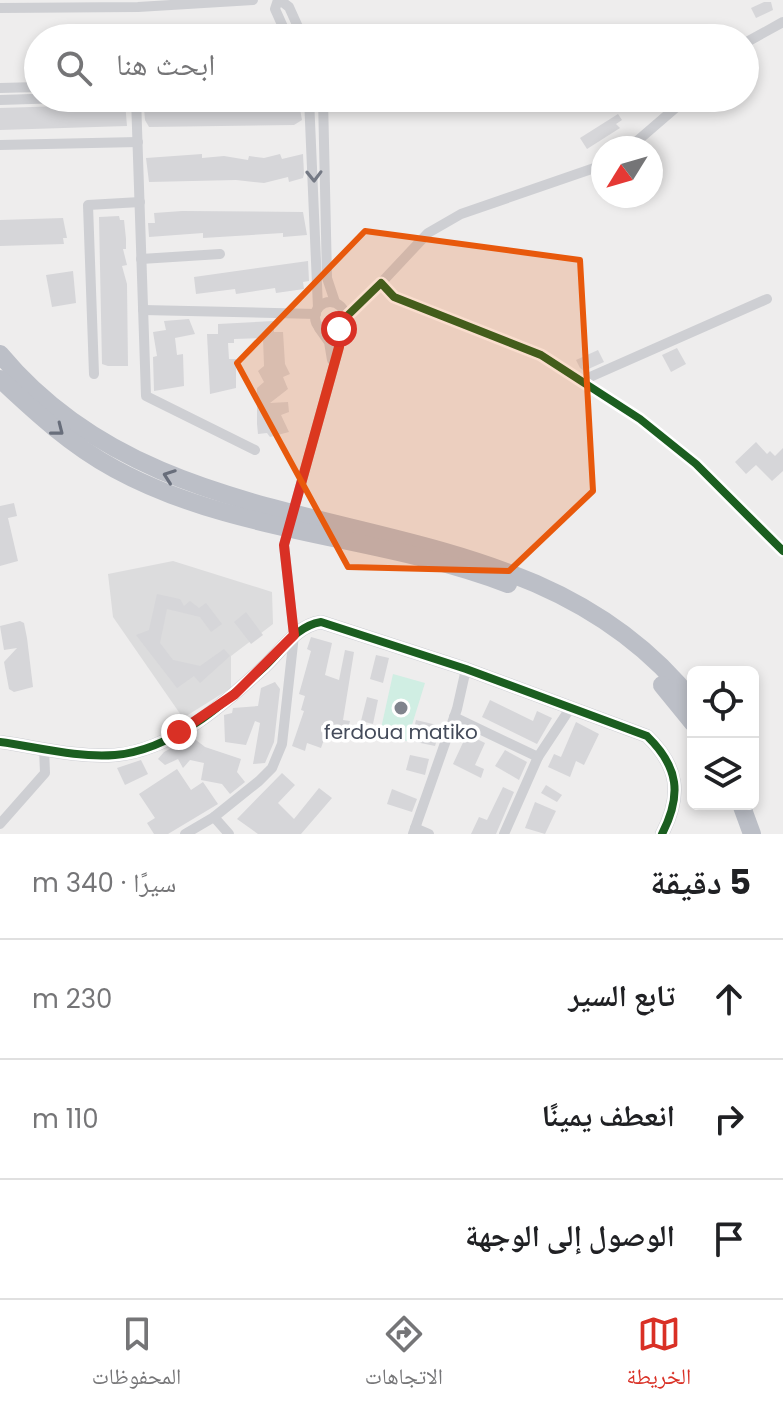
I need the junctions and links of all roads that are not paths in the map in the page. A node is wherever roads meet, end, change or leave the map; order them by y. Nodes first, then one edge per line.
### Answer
1 (253, 0) edge
2 (279, 0) edge
3 (138, 3) edge
4 (0, 8) edge
5 (783, 22) edge
6 (282, 24) edge
7 (297, 24) edge
8 (759, 35) edge
9 (24, 87) edge
10 (0, 88) edge
11 (24, 99) edge
12 (0, 100) edge
13 (137, 112) edge
14 (310, 112) edge
15 (323, 112) edge
16 (671, 112) edge
17 (643, 136) edge
18 (138, 142) junction
19 (0, 145) edge
20 (591, 169) edge
21 (140, 202) junction
22 (220, 254) dead end
23 (141, 259) junction
24 (381, 283) junction
25 (767, 299) dead end
26 (335, 302) junction
27 (143, 310) junction
28 (317, 316) junction
29 (346, 317) junction
30 (339, 329) junction
31 (0, 354) edge
32 (94, 374) dead end
33 (329, 377) junction
34 (0, 379) edge
35 (581, 381) junction
36 (255, 450) dead end
37 (783, 551) edge
38 (294, 635) junction
39 (466, 669) junction
40 (687, 696) edge
41 (571, 707) junction
42 (687, 716) edge
43 (454, 717) junction
44 (0, 742) edge
45 (44, 748) junction
46 (538, 757) junction
47 (743, 810) edge
48 (755, 810) edge
49 (214, 817) junction
50 (0, 824) edge
51 (414, 831) edge
52 (185, 834) edge
53 (229, 834) edge
54 (429, 834) edge
55 (504, 834) edge
56 (662, 834) edge
57 (752, 834) edge
58 (764, 834) edge

1 - 3 street
2 - 6 street
2 - 7 street
3 - 4 street
5 - 8 street
9 - 10 street
11 - 12 street
13 - 18 street
14 -> 28 street
15 - 26 street
16 - 17 street
18 - 19 street
18 - 21 street
20 - 24 street
21 - 23 street
21 - 32 street
22 - 23 street
23 - 27 street
24 - 29 street
24 - 35 street
25 - 35 street
26 - 28 street
26 - 29 street
27 - 28 street
27 - 36 street
28 - 30 street
28 - 33 street
29 - 30 street
30 - 33 street
40 -> 31 highway
33 - 38 street
34 -> 42 highway
35 - 37 street
38 - 39 street
38 - 45 street
38 - 49 street
39 - 41 street
39 - 43 street
41 - 46 street
41 - 56 street
43 - 46 street
43 - 51 street
44 - 45 street
45 - 50 street
46 - 55 street
47 - 57 highway
48 - 58 highway
49 - 52 street
49 - 53 street
51 - 54 street

